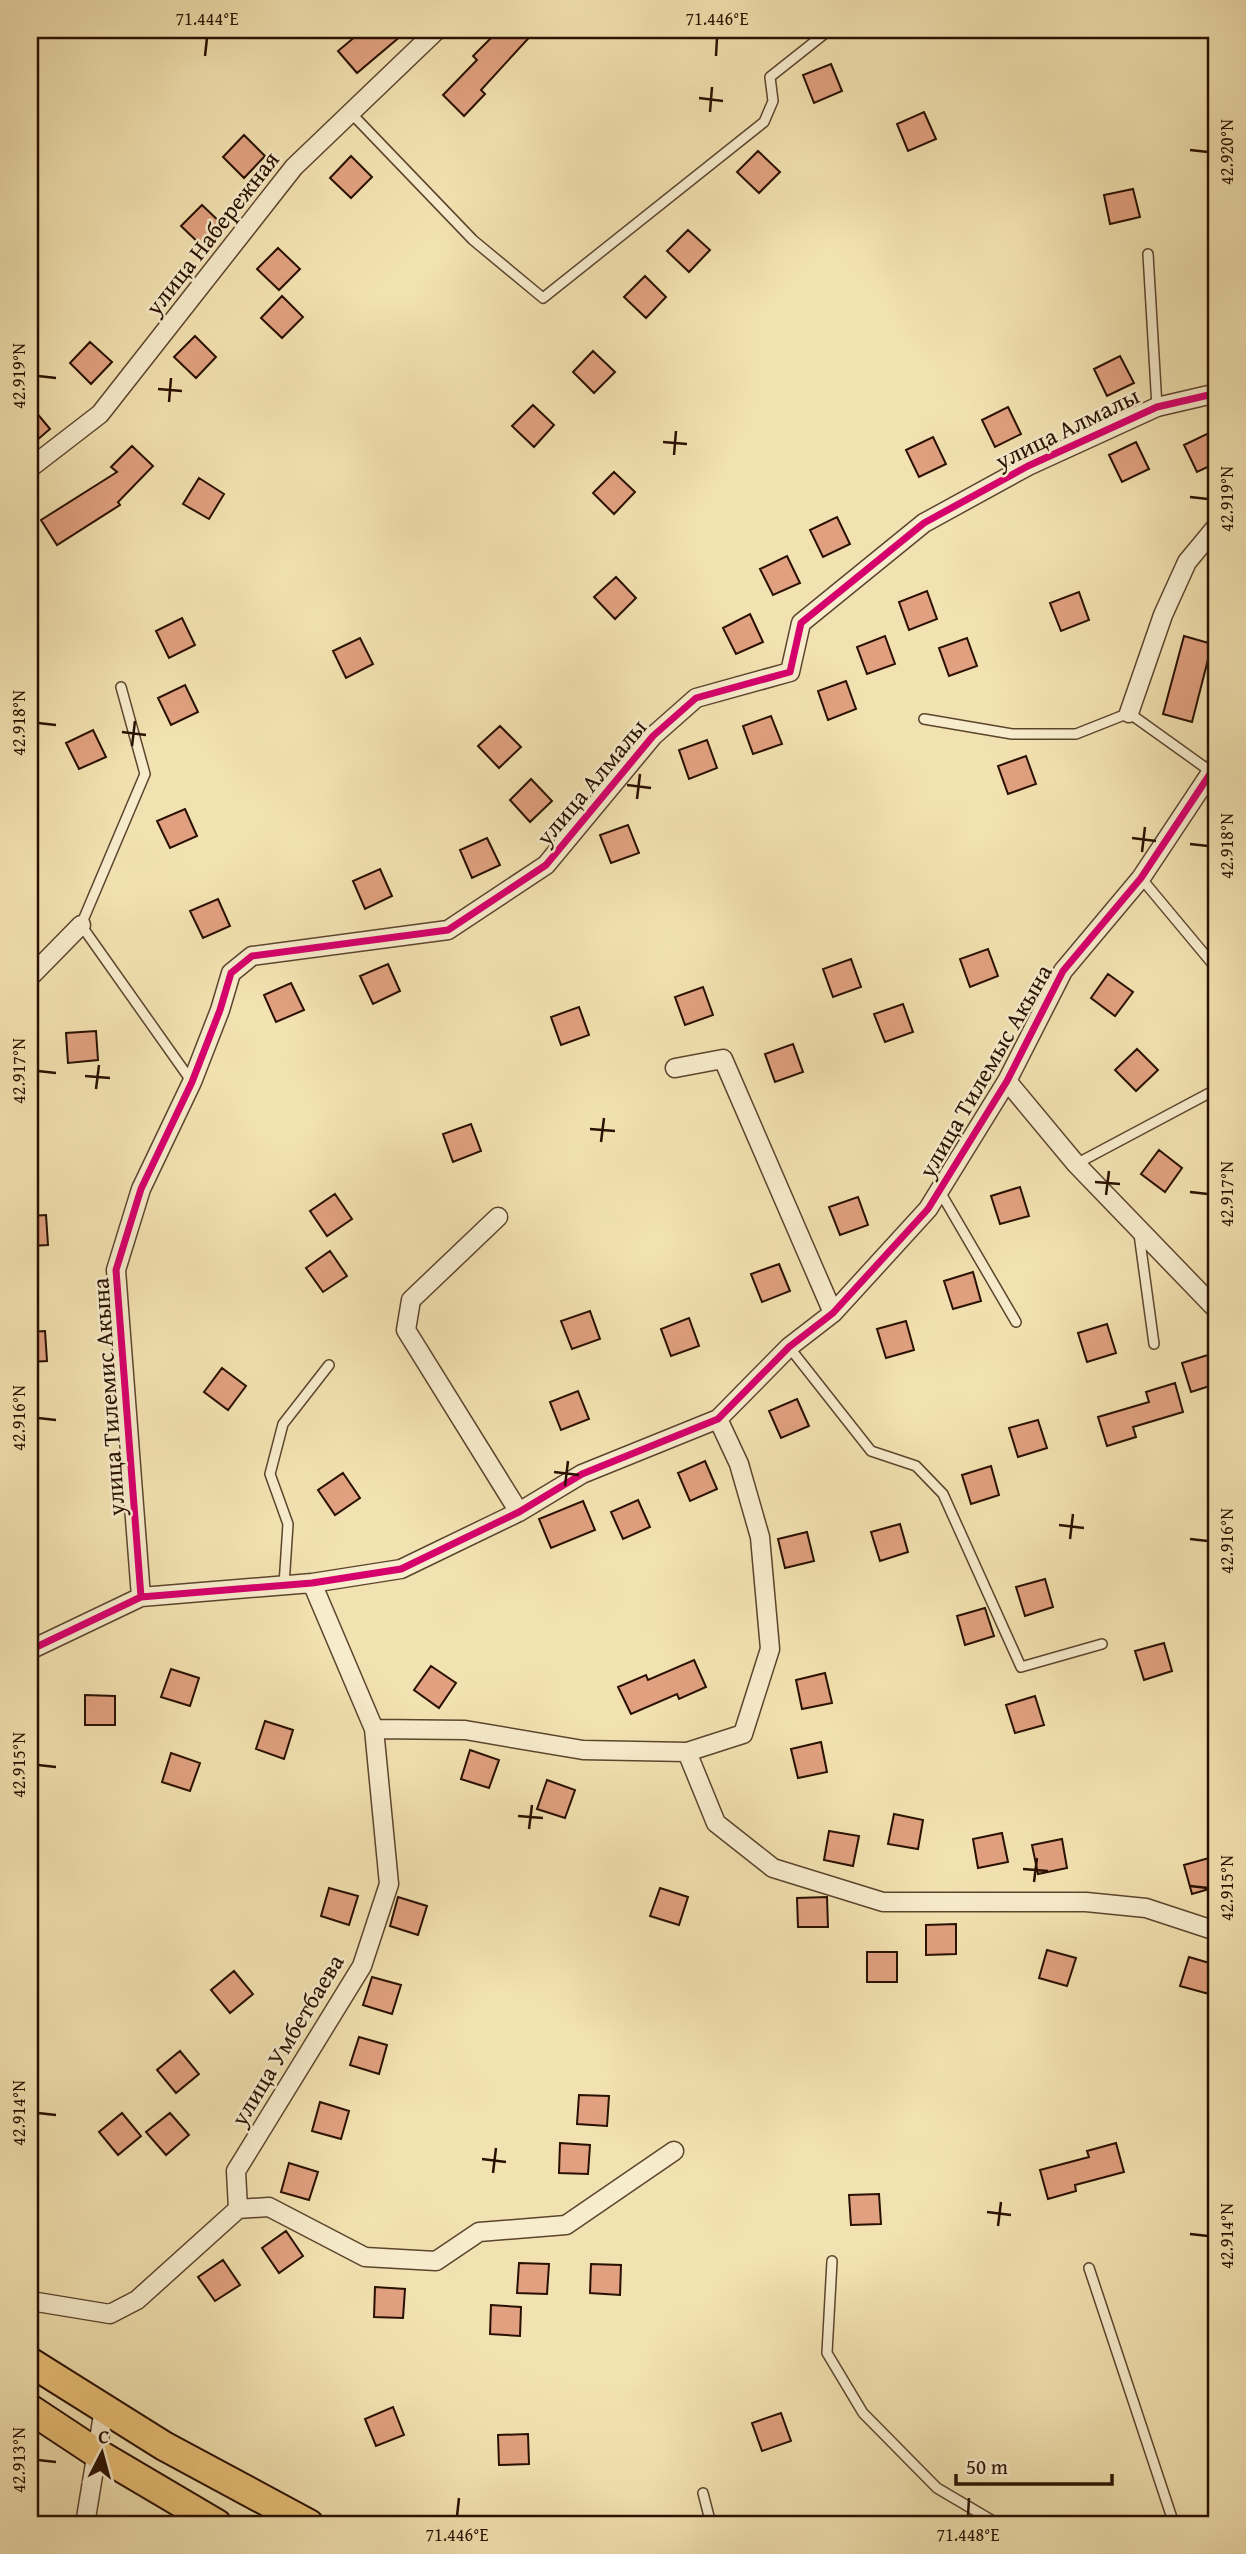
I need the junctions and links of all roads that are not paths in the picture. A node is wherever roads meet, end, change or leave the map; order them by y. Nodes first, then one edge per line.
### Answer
1 (438, 30) edge
2 (828, 31) edge
3 (350, 112) junction
4 (1148, 254) dead end
5 (1216, 396) edge
6 (1157, 407) junction
7 (30, 468) edge
8 (1216, 527) edge
9 (121, 687) dead end
10 (1129, 713) junction
11 (924, 719) dead end
12 (1213, 768) edge
13 (1142, 878) junction
14 (81, 925) junction
15 (1216, 968) edge
16 (30, 977) edge
17 (675, 1068) dead end
18 (1007, 1081) junction
19 (192, 1082) junction
20 (1216, 1083) edge
21 (1076, 1164) junction
22 (939, 1190) junction
23 (498, 1217) dead end
24 (1138, 1228) junction
25 (1216, 1309) edge
26 (832, 1313) junction
27 (1016, 1322) dead end
28 (1154, 1344) dead end
29 (789, 1347) junction
30 (329, 1365) dead end
31 (718, 1419) junction
32 (519, 1512) junction
33 (312, 1583) junction
34 (284, 1585) junction
35 (141, 1597) junction
36 (1102, 1644) dead end
37 (30, 1650) edge
38 (374, 1729) junction
39 (687, 1752) junction
40 (1216, 1931) edge
41 (674, 2151) dead end
42 (238, 2209) junction
43 (832, 2262) dead end
44 (1089, 2268) dead end
45 (30, 2306) edge
46 (30, 2362) edge
47 (30, 2409) edge
48 (104, 2409) junction
49 (94, 2452) junction
50 (703, 2493) dead end
51 (85, 2524) edge
52 (217, 2524) edge
53 (309, 2524) edge
54 (711, 2524) edge
55 (998, 2524) edge
56 (1174, 2524) edge

1 - 3 street, улица Набережная
2 - 3 lane
3 - 7 street, улица Набережная
4 - 6 lane
5 - 6 street, улица Алмалы
6 - 19 street, улица Алмалы
8 - 10 street
9 - 14 lane
10 - 11 lane
10 - 12 lane
12 - 13 street, улица Тилемыс Акына
13 - 15 lane
13 - 18 street, улица Тилемыс Акына
14 - 16 street
14 - 19 lane
17 - 26 street
18 - 21 street
18 - 22 street, улица Тилемыс Акына
19 - 35 street, улица Тилемис Акына
20 - 21 lane
21 - 24 street
22 - 26 street, улица Тилемыс Акына
22 - 27 lane
23 - 32 street
24 - 25 street
24 - 28 lane
26 - 29 street, улица Тилемыс Акына
29 - 31 street, улица Тилемыс Акына
29 - 36 lane
30 - 34 lane
31 - 32 street, улица Тилемыс Акына
31 - 39 street
32 - 33 street, улица Тилемыс Акына
33 - 34 street, улица Тилемыс Акына
33 - 38 street
34 - 35 street, улица Тилемыс Акына
35 - 37 street, улица Тилемыс Акына
38 - 39 street
38 - 42 street, улица Умбетбаева
39 - 40 street
41 - 42 street
42 - 45 street
43 - 55 lane
44 - 56 lane
46 - 48 main road
47 - 49 main road
48 - 49 street
48 - 53 main road
49 - 51 street
49 - 52 main road
50 - 54 lane

